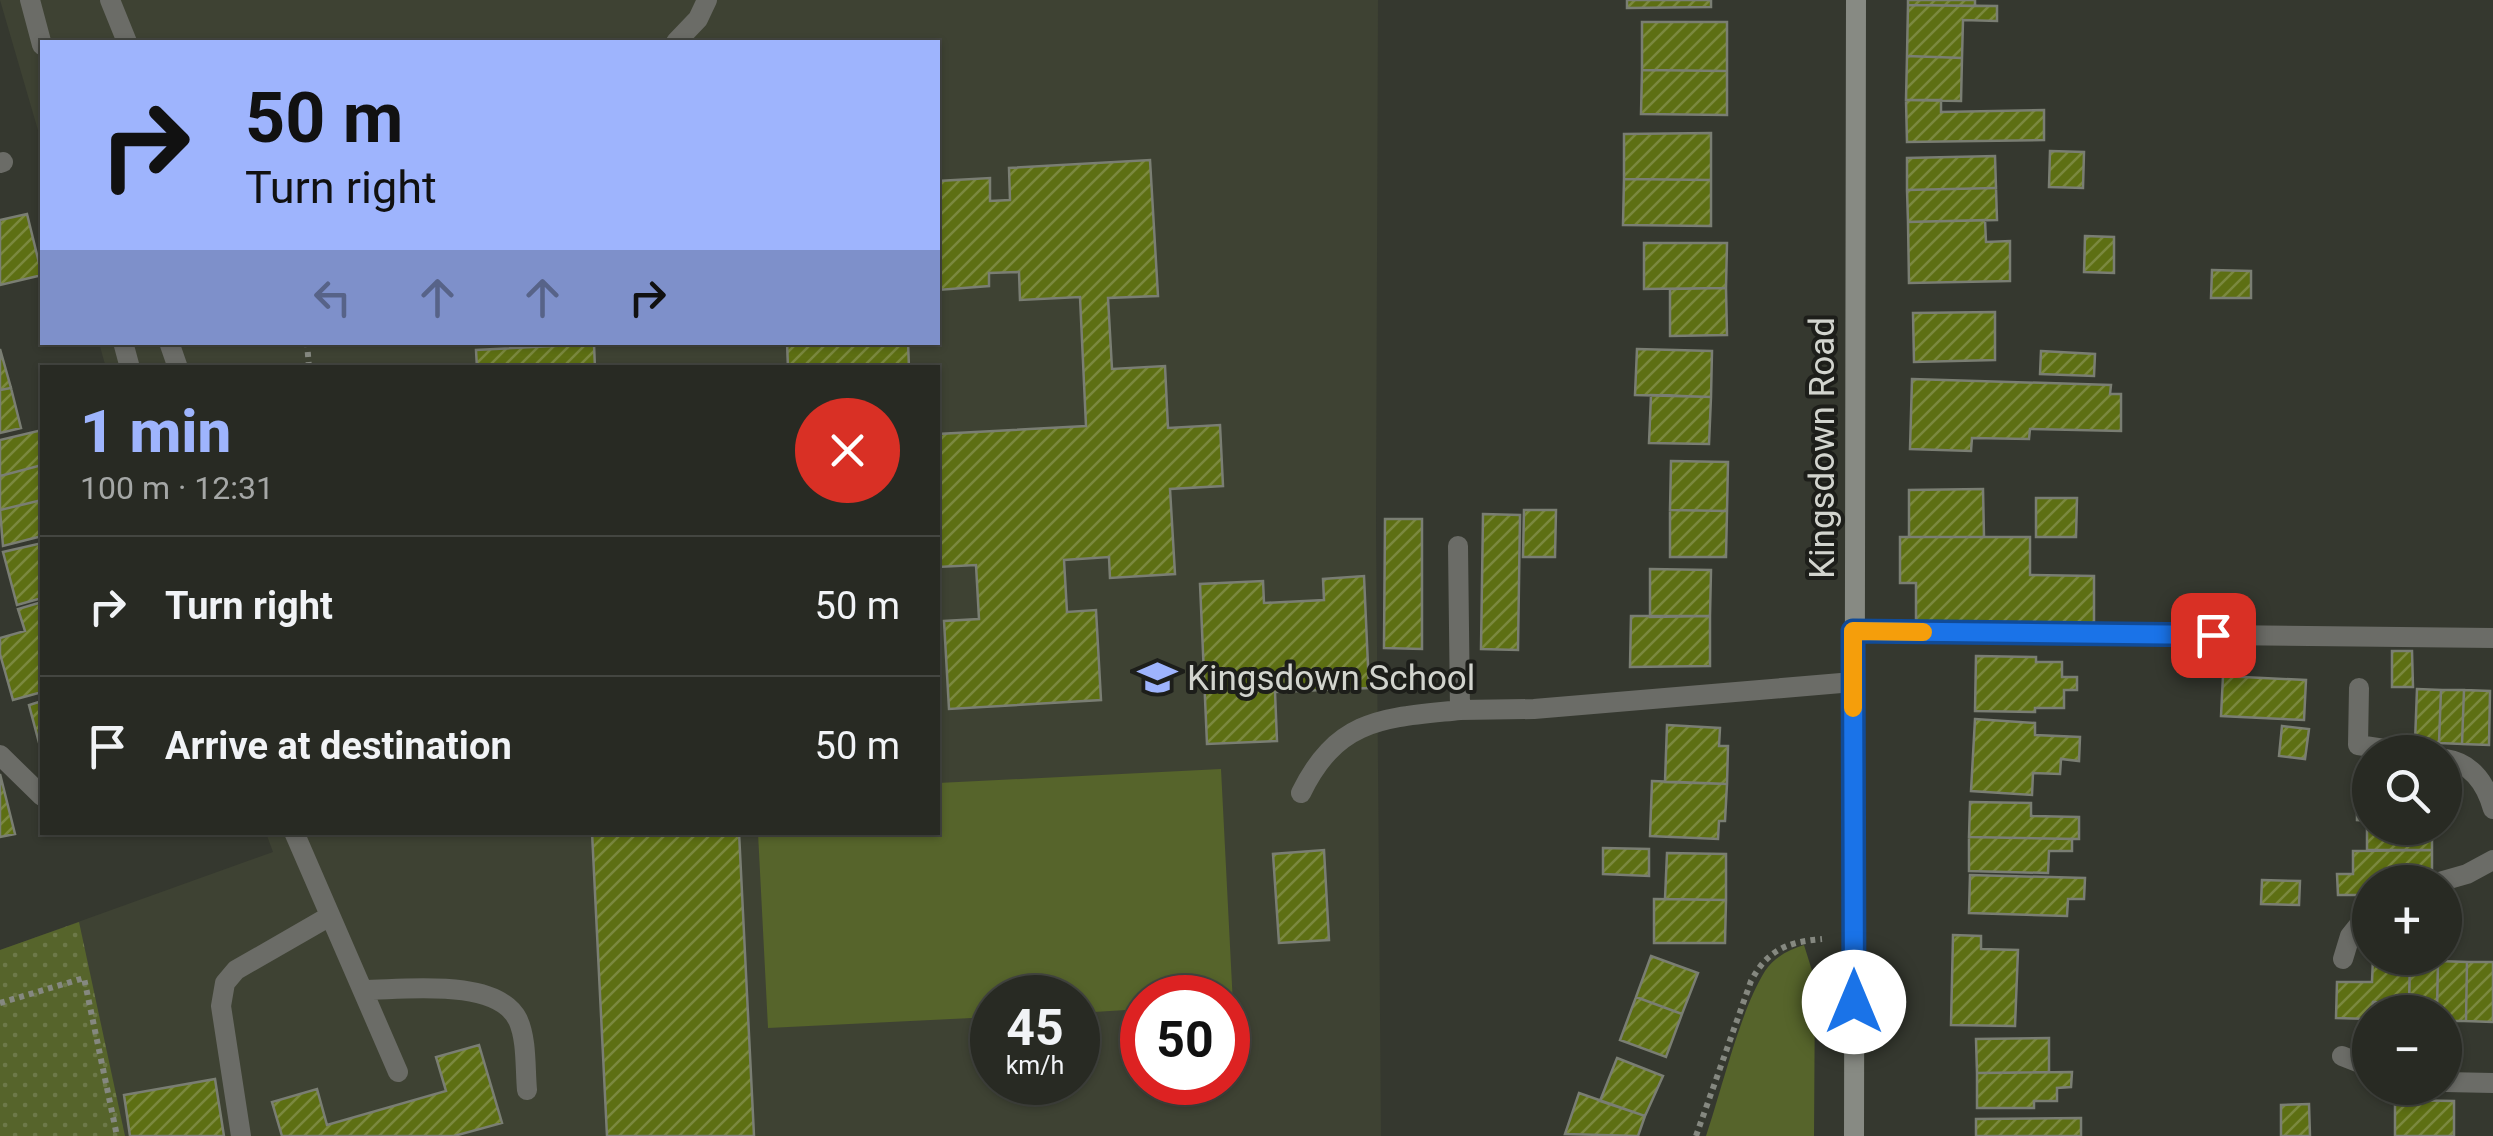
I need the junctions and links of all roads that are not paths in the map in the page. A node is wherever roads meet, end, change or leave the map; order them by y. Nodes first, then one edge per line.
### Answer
1 (30, 0) edge
2 (110, 0) edge
3 (706, 0) edge
4 (1856, 0) edge
5 (122, 38) edge
6 (40, 40) edge
7 (678, 40) edge
8 (1458, 546) dead end
9 (1853, 631) junction
10 (2493, 638) edge
11 (1853, 682) junction
12 (2359, 688) dead end
13 (1460, 710) junction
14 (2358, 735) edge
15 (0, 755) edge
16 (2462, 764) edge
17 (1301, 793) dead end
18 (40, 794) edge
19 (2493, 809) edge
20 (295, 835) edge
21 (2493, 860) edge
22 (2462, 875) edge
23 (330, 916) junction
24 (2352, 934) edge
25 (2343, 959) dead end
26 (363, 990) junction
27 (2342, 1056) dead end
28 (2352, 1060) edge
29 (398, 1072) dead end
30 (2462, 1082) edge
31 (2493, 1083) edge
32 (527, 1090) dead end
33 (241, 1136) edge
34 (1854, 1136) edge

1 - 6 lane
2 - 5 lane
3 - 7 lane
4 - 9 main road, Kingsdown Road
8 - 13 lane
9 - 10 lane
9 - 11 main road, Kingsdown Road
11 - 13 lane
11 - 34 main road, Kingsdown Road
12 - 14 lane
13 - 17 lane
15 - 18 lane
16 - 19 lane
20 - 23 lane
21 - 22 lane
23 - 26 lane
23 - 33 lane
24 - 25 lane
26 - 29 lane
26 - 32 lane
27 - 28 lane
30 - 31 lane

